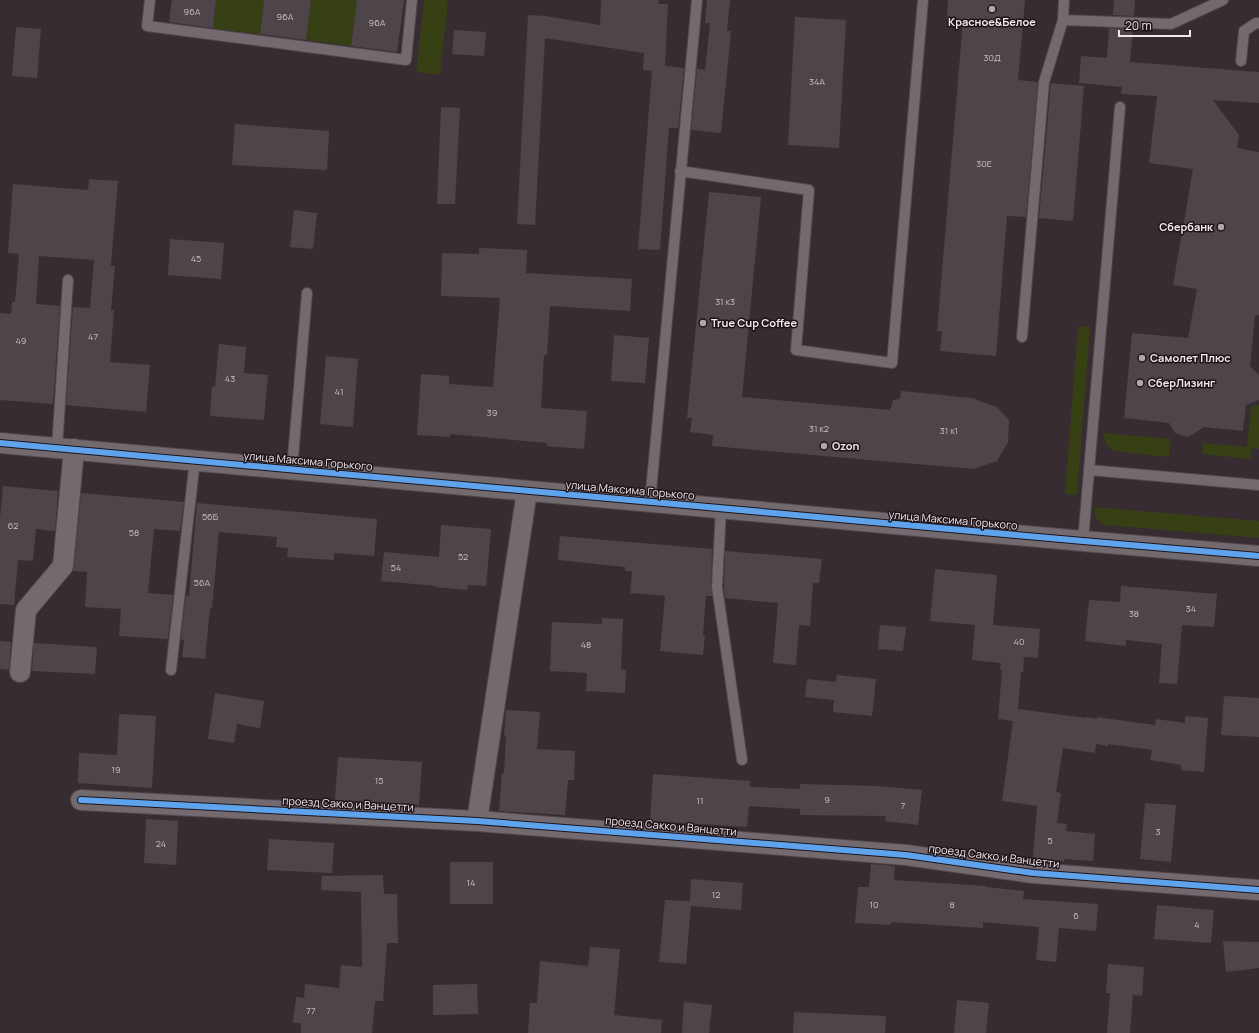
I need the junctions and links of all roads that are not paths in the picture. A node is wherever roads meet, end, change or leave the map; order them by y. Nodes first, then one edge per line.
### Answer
1 (150, 0) edge
2 (412, 0) edge
3 (697, 0) edge
4 (923, 0) edge
5 (1064, 0) edge
6 (1223, 0) edge
7 (1063, 20) junction
8 (1259, 23) edge
9 (1241, 61) dead end
10 (1120, 107) dead end
11 (680, 171) junction
12 (68, 280) dead end
13 (307, 294) dead end
14 (1022, 337) dead end
15 (0, 443) edge
16 (65, 449) junction
17 (195, 460) junction
18 (292, 469) junction
19 (1089, 470) junction
20 (1259, 485) edge
21 (527, 491) junction
22 (650, 502) junction
23 (721, 508) junction
24 (1083, 541) junction
25 (1259, 556) edge
26 (171, 670) dead end
27 (20, 672) dead end
28 (742, 760) dead end
29 (81, 800) dead end
30 (477, 821) junction
31 (1259, 890) edge

1 - 2 lane
3 - 11 lane
4 - 11 lane
5 - 7 lane
6 - 7 lane
7 - 14 lane
8 - 9 lane
10 - 19 lane
11 - 22 lane
12 - 16 lane
13 - 18 lane
15 - 16 street, улица Максима Горького
16 - 17 street, улица Максима Горького
16 - 27 street
17 - 18 street, улица Максима Горького
17 - 26 lane
18 - 21 street, улица Максима Горького
19 - 20 lane
19 - 24 lane
21 - 22 street, улица Максима Горького
21 - 30 street
22 - 23 street, улица Максима Горького
23 - 24 street, улица Максима Горького
23 - 28 lane
24 - 25 street, улица Максима Горького
29 - 30 street, проезд Сакко и Ванцетти
30 - 31 street, проезд Сакко и Ванцетти

